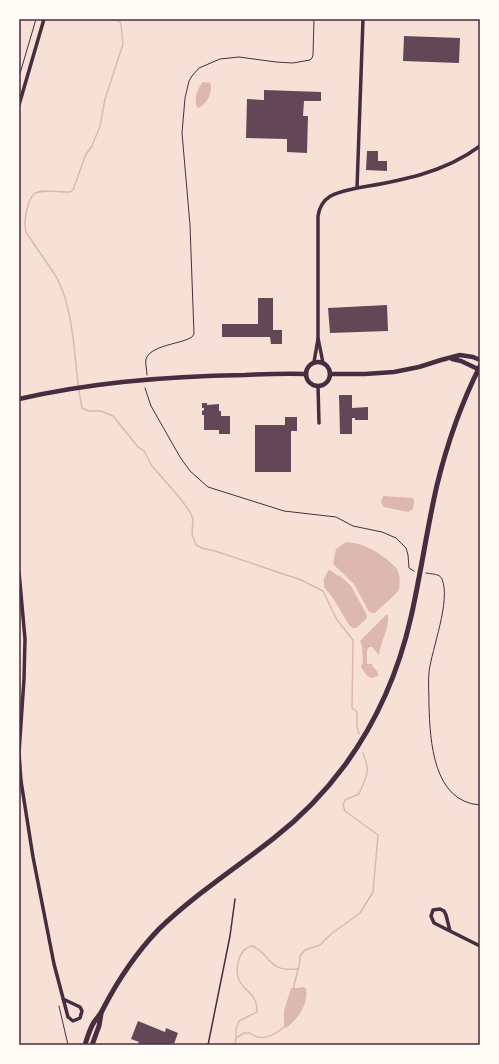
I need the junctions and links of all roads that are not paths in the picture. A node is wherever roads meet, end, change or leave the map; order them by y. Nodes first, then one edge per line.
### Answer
1 (44, 19) edge
2 (363, 19) edge
3 (19, 105) edge
4 (480, 146) edge
5 (357, 188) junction
6 (318, 338) junction
7 (450, 358) junction
8 (480, 360) edge
9 (314, 362) junction
10 (323, 363) junction
11 (479, 368) edge
12 (306, 374) junction
13 (330, 374) junction
14 (318, 386) junction
15 (19, 399) edge
16 (320, 423) dead end
17 (19, 572) edge
18 (19, 679) edge
19 (24, 679) junction
20 (235, 899) dead end
21 (450, 931) junction
22 (480, 946) edge
23 (63, 999) junction
24 (101, 1013) junction
25 (85, 1045) edge
26 (92, 1045) edge
27 (208, 1045) edge

1 - 3 street
2 - 5 street
4 - 5 street
5 - 6 street
6 - 9 street
6 - 10 street
7 - 8 street
7 - 11 street
7 - 13 street
9 - 10 street
9 - 12 street
10 - 13 street
11 - 24 main road
12 - 14 street
12 - 15 street
13 - 14 street
14 - 16 street
17 - 19 street
18 - 19 street
19 - 23 street
20 - 27 lane
21 - 21 street
21 - 22 street
23 - 23 street
24 - 25 main road
24 - 26 main road

